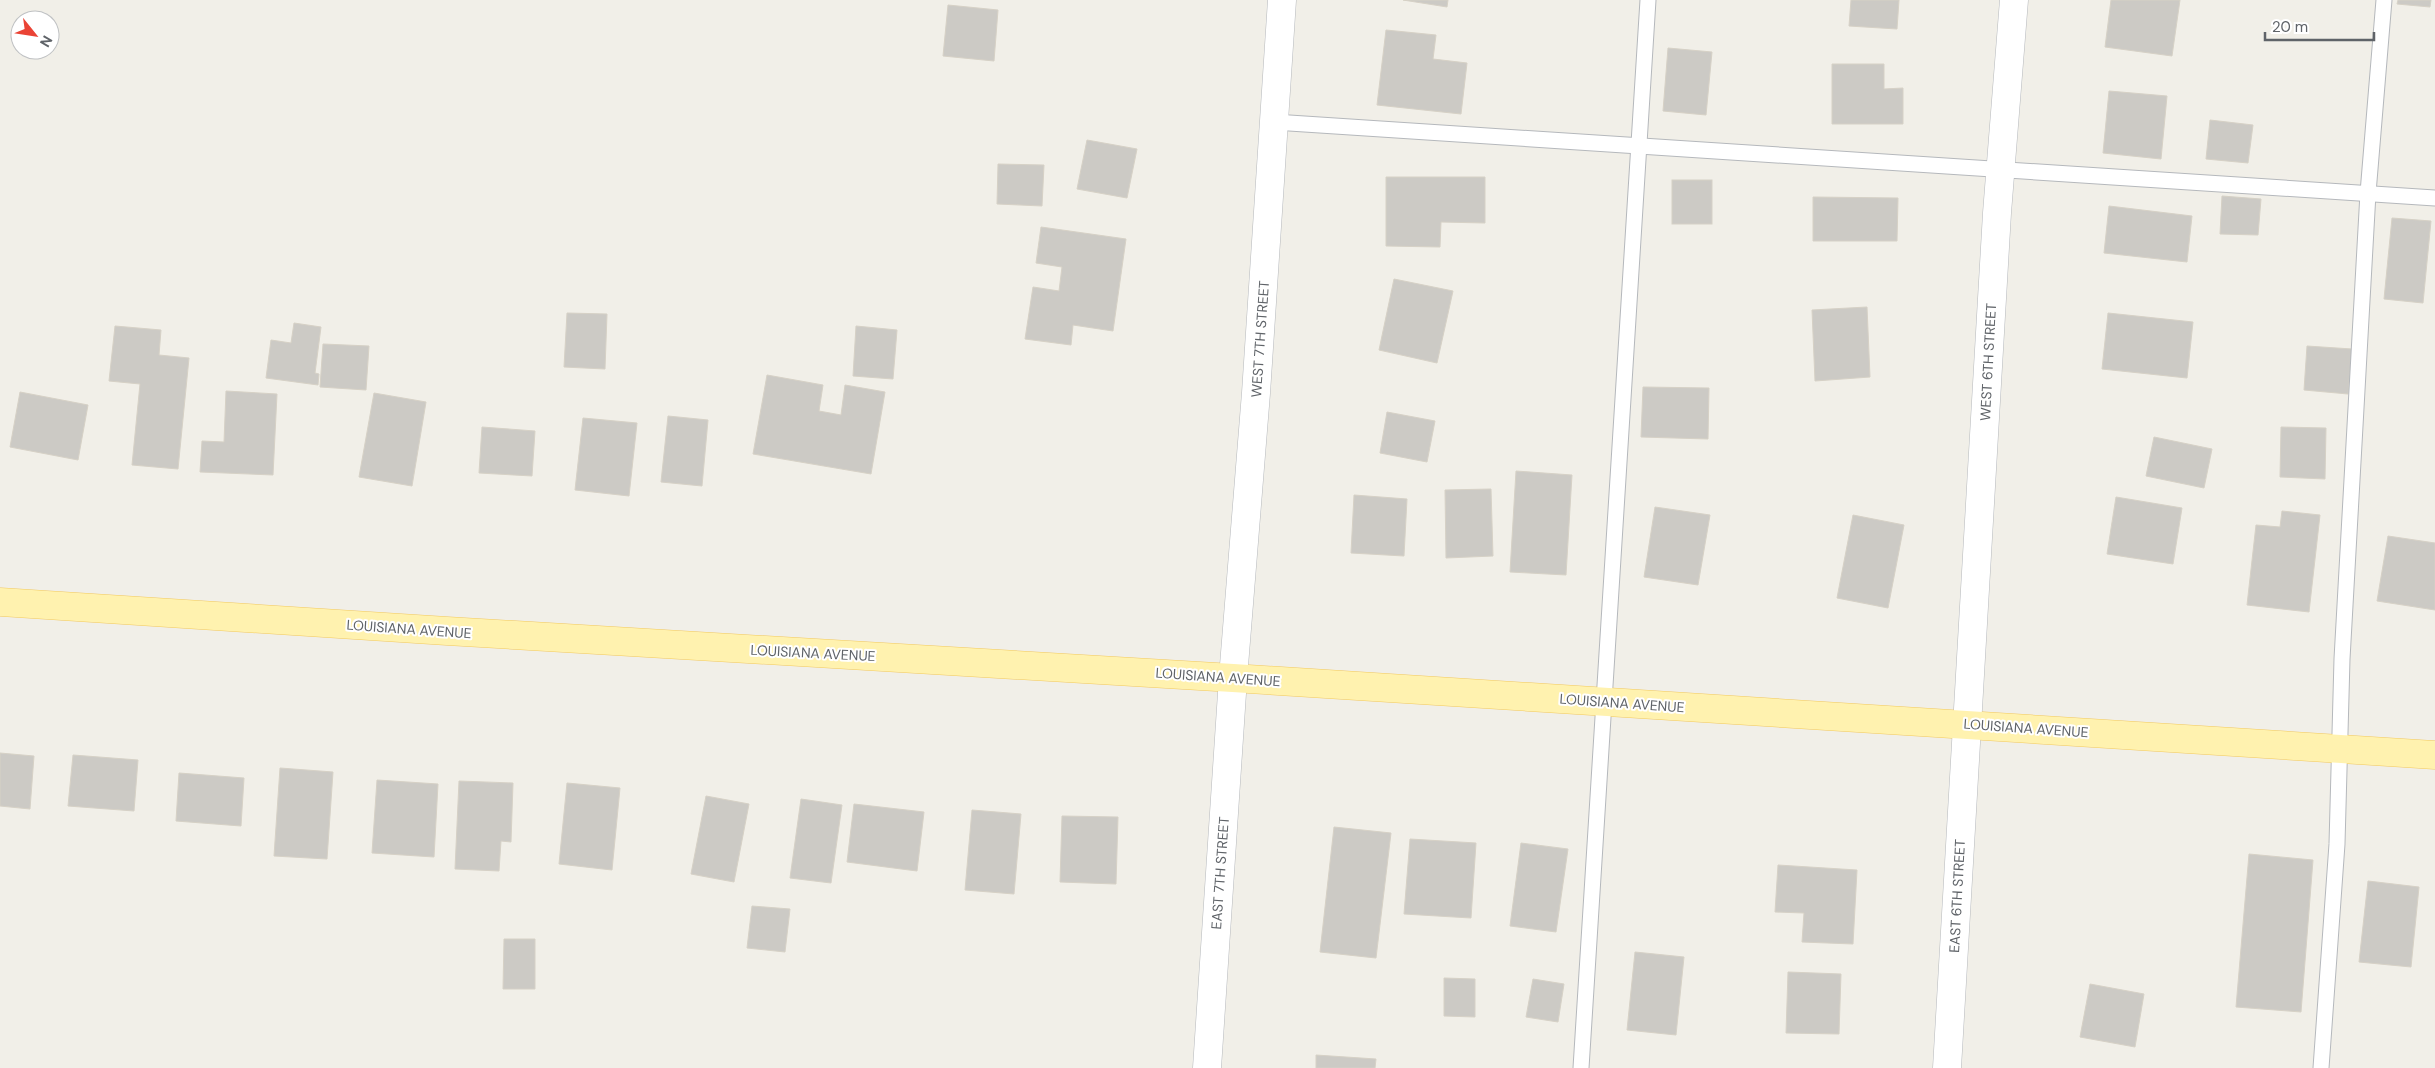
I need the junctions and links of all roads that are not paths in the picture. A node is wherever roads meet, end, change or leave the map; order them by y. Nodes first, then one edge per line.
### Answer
1 (1282, 0) edge
2 (1648, 0) edge
3 (2014, 0) edge
4 (2384, 0) edge
5 (1274, 122) junction
6 (1638, 146) junction
7 (2001, 169) junction
8 (2368, 193) junction
9 (2435, 198) edge
10 (0, 602) edge
11 (1232, 678) junction
12 (1604, 702) junction
13 (1966, 724) junction
14 (2341, 749) junction
15 (2435, 755) edge
16 (1208, 1068) edge
17 (1581, 1068) edge
18 (1947, 1068) edge
19 (2321, 1068) edge

1 - 5 street, WEST 7TH STREET
2 - 6 lane
3 - 7 street, WEST 6TH STREET
4 - 8 lane
5 - 6 lane
5 - 11 street, WEST 7TH STREET
6 - 7 lane
6 - 12 lane
7 - 8 lane
7 - 13 street, WEST 6TH STREET
8 - 9 lane
8 - 14 lane
10 - 11 main road, LOUISIANA AVENUE
11 - 12 main road, LOUISIANA AVENUE
11 - 16 street, EAST 7TH STREET
12 - 13 main road, LOUISIANA AVENUE
12 - 17 lane
13 - 14 main road, LOUISIANA AVENUE
13 - 18 street, EAST 6TH STREET
14 - 15 main road, LOUISIANA AVENUE
14 - 19 lane

